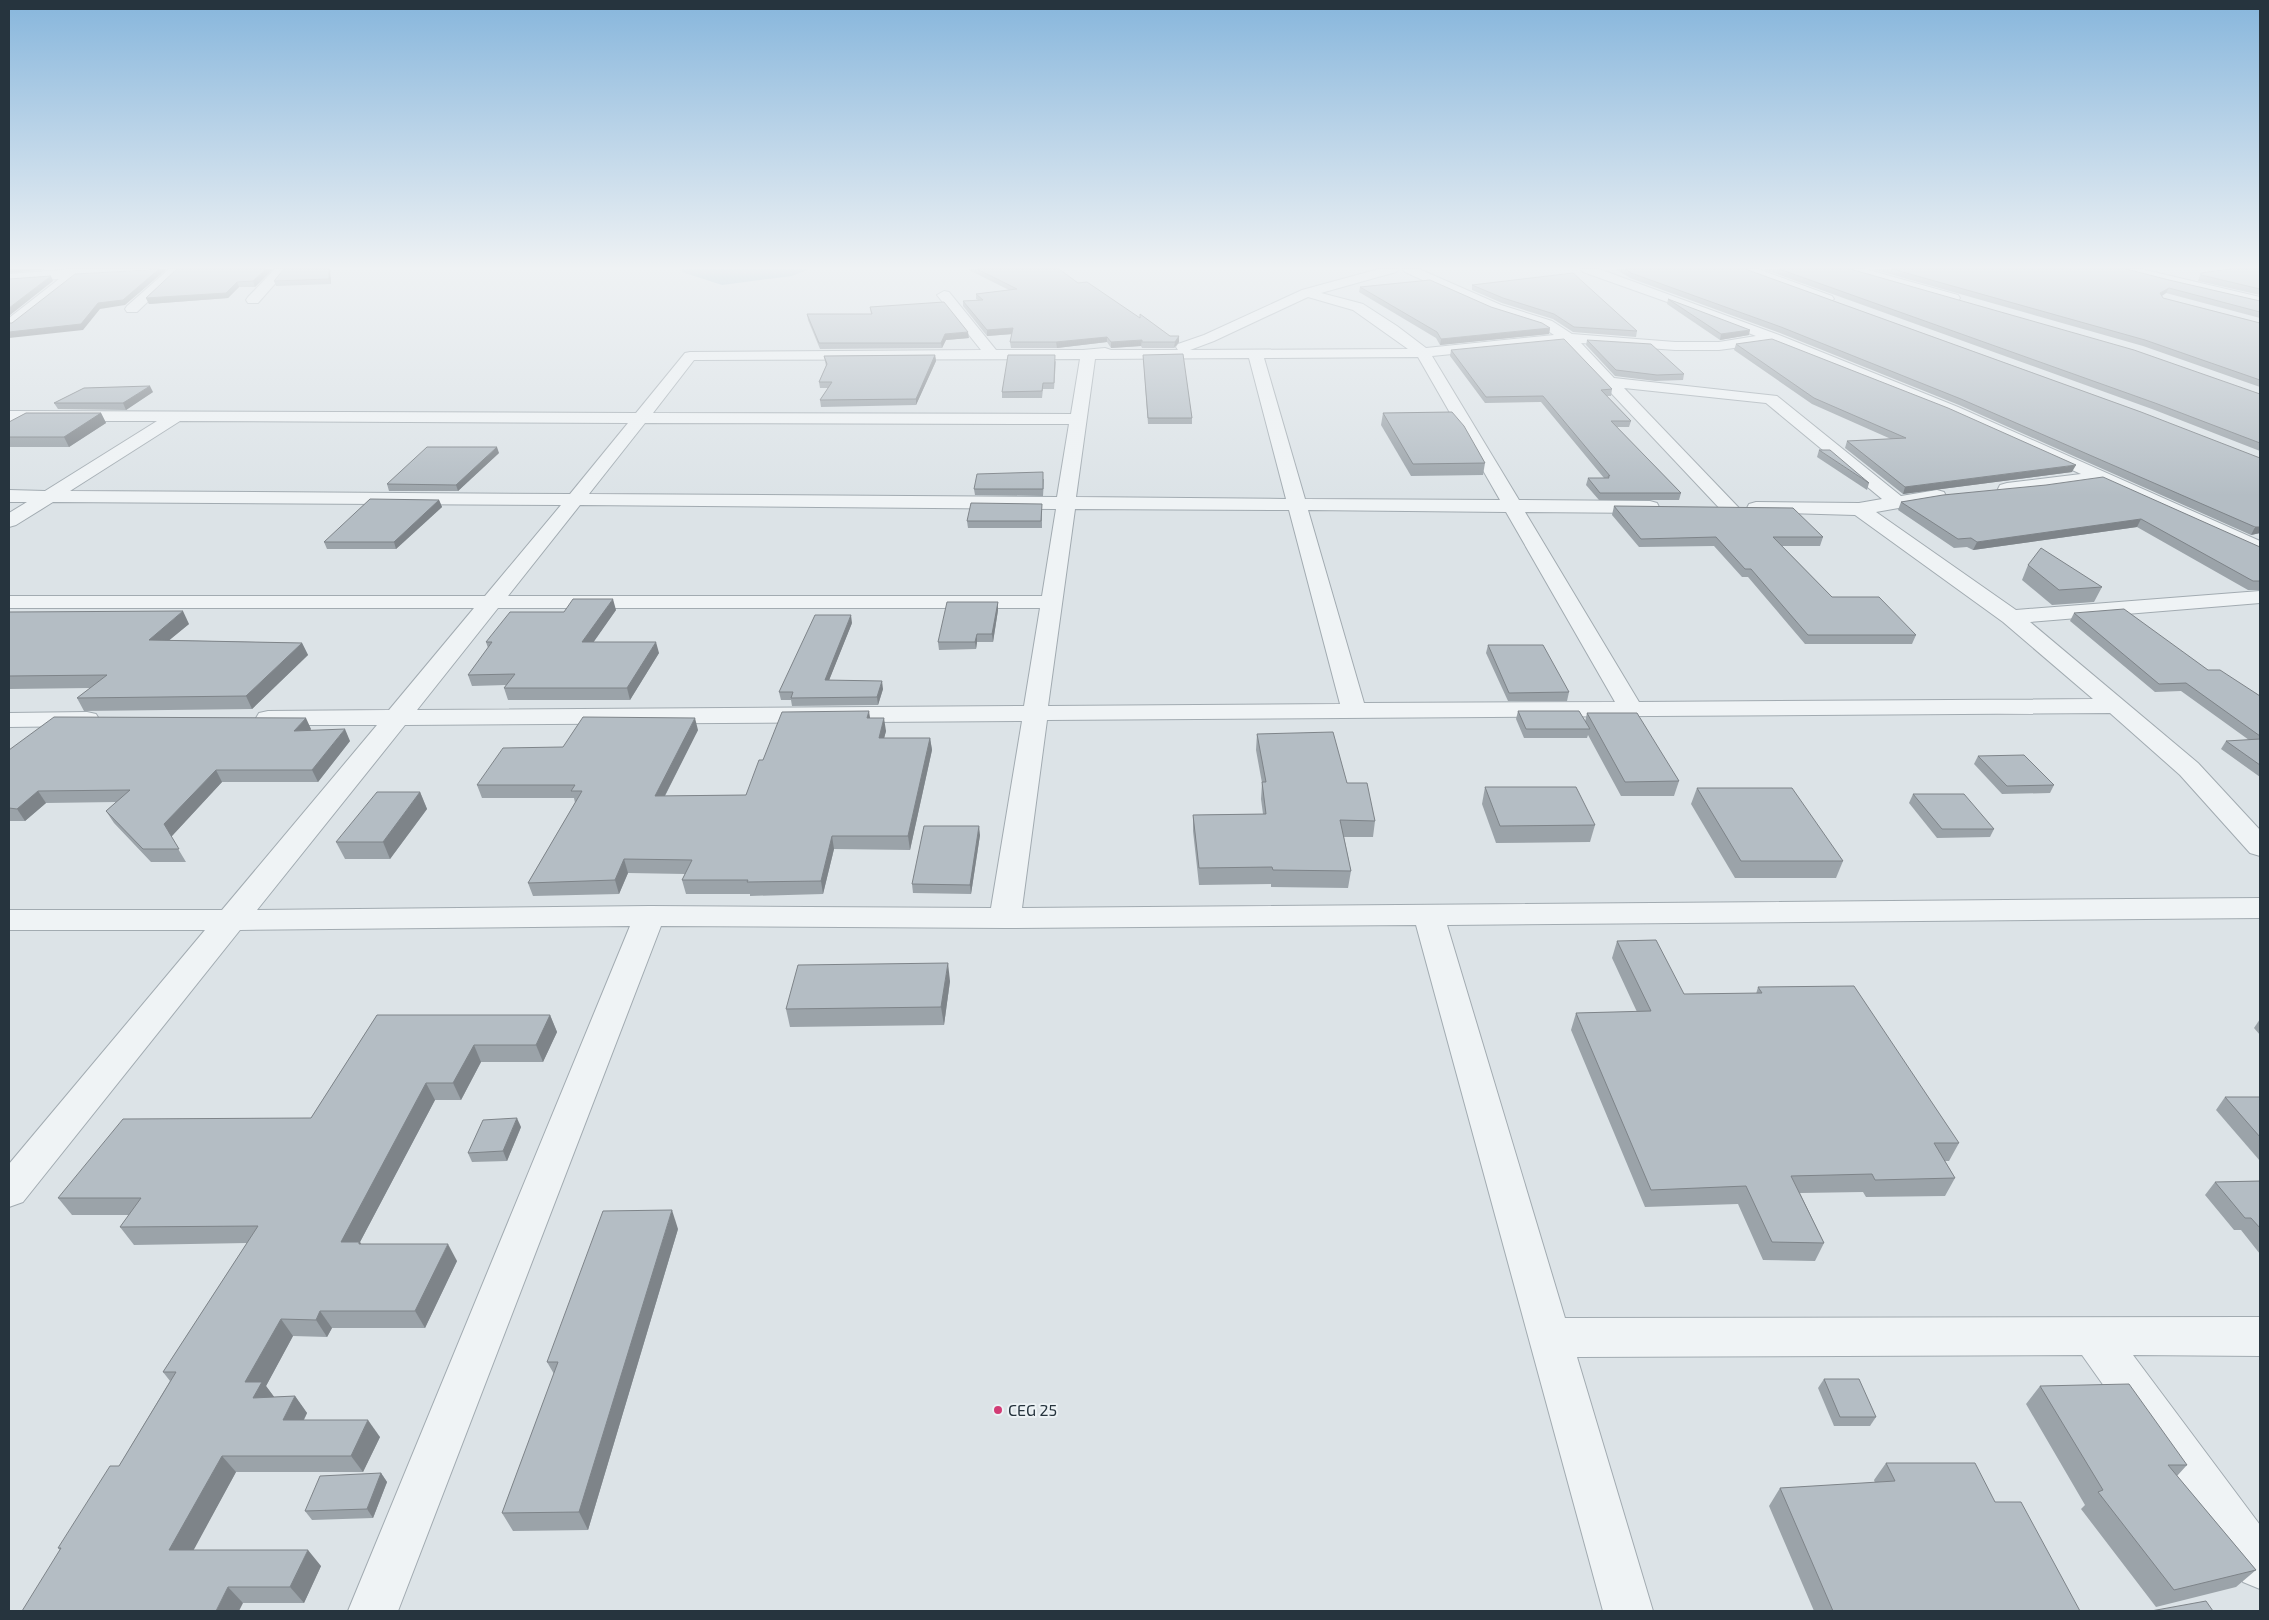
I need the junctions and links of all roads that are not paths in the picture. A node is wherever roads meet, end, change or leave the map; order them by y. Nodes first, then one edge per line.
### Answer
1 (984, 345) edge
2 (1190, 345) edge
3 (1412, 345) edge
4 (1504, 345) edge
5 (1575, 345) edge
6 (1656, 345) edge
7 (1729, 345) edge
8 (1790, 345) edge
9 (991, 353) junction
10 (1088, 353) junction
11 (1423, 353) junction
12 (1255, 354) junction
13 (1612, 382) junction
14 (9, 416) edge
15 (177, 416) junction
16 (641, 418) junction
17 (1078, 419) junction
18 (2102, 477) junction
19 (1986, 491) edge
20 (1957, 494) edge
21 (9, 496) edge
22 (50, 496) junction
23 (575, 500) junction
24 (1898, 503) junction
25 (1066, 505) junction
26 (1297, 505) junction
27 (1512, 506) junction
28 (1670, 508) edge
29 (1700, 508) edge
30 (1730, 508) junction
31 (1859, 509) junction
32 (9, 521) edge
33 (2260, 548) edge
34 (2260, 597) edge
35 (9, 602) edge
36 (491, 602) junction
37 (1052, 602) junction
38 (2011, 617) junction
39 (2116, 706) junction
40 (1631, 709) junction
41 (1354, 710) junction
42 (1035, 713) junction
43 (397, 717) junction
44 (248, 718) edge
45 (108, 719) edge
46 (9, 720) edge
47 (2260, 847) edge
48 (2260, 908) edge
49 (1429, 915) junction
50 (650, 916) junction
51 (1005, 918) junction
52 (9, 920) edge
53 (231, 920) junction
54 (9, 1191) edge
55 (2092, 1335) junction
56 (2260, 1336) edge
57 (1549, 1338) junction
58 (2260, 1565) edge
59 (373, 1611) edge
60 (1628, 1611) edge

1 - 9 street
2 - 10 street
3 - 11 street
4 - 11 street
5 - 13 street
6 - 7 street
8 - 18 street
9 - 10 street
9 - 16 street
10 - 12 street
10 - 17 street
11 - 12 street
11 - 27 street
12 - 26 street
13 - 24 street
13 - 30 street
14 - 15 street
15 - 16 street
15 - 22 street
16 - 17 street
16 - 23 street
17 - 25 street
18 - 19 street
18 - 33 street
20 - 24 street
21 - 22 street
22 - 23 street
22 - 32 street
23 - 25 street
23 - 36 street
24 - 31 street
25 - 26 street
25 - 37 street
26 - 27 street
26 - 41 street
27 - 28 street
27 - 40 street
29 - 30 street
30 - 31 street
31 - 38 street
34 - 38 street
35 - 36 street
36 - 37 street
36 - 43 street
37 - 42 street
38 - 39 street
39 - 40 street
39 - 47 street
40 - 41 street
41 - 42 street
42 - 43 street
42 - 51 street
43 - 44 street
43 - 53 street
45 - 46 street
48 - 49 street
49 - 51 street
49 - 57 street
50 - 51 street
50 - 53 street
50 - 59 street
52 - 53 street
53 - 54 street
55 - 56 street
55 - 57 street
55 - 58 street
57 - 60 street

